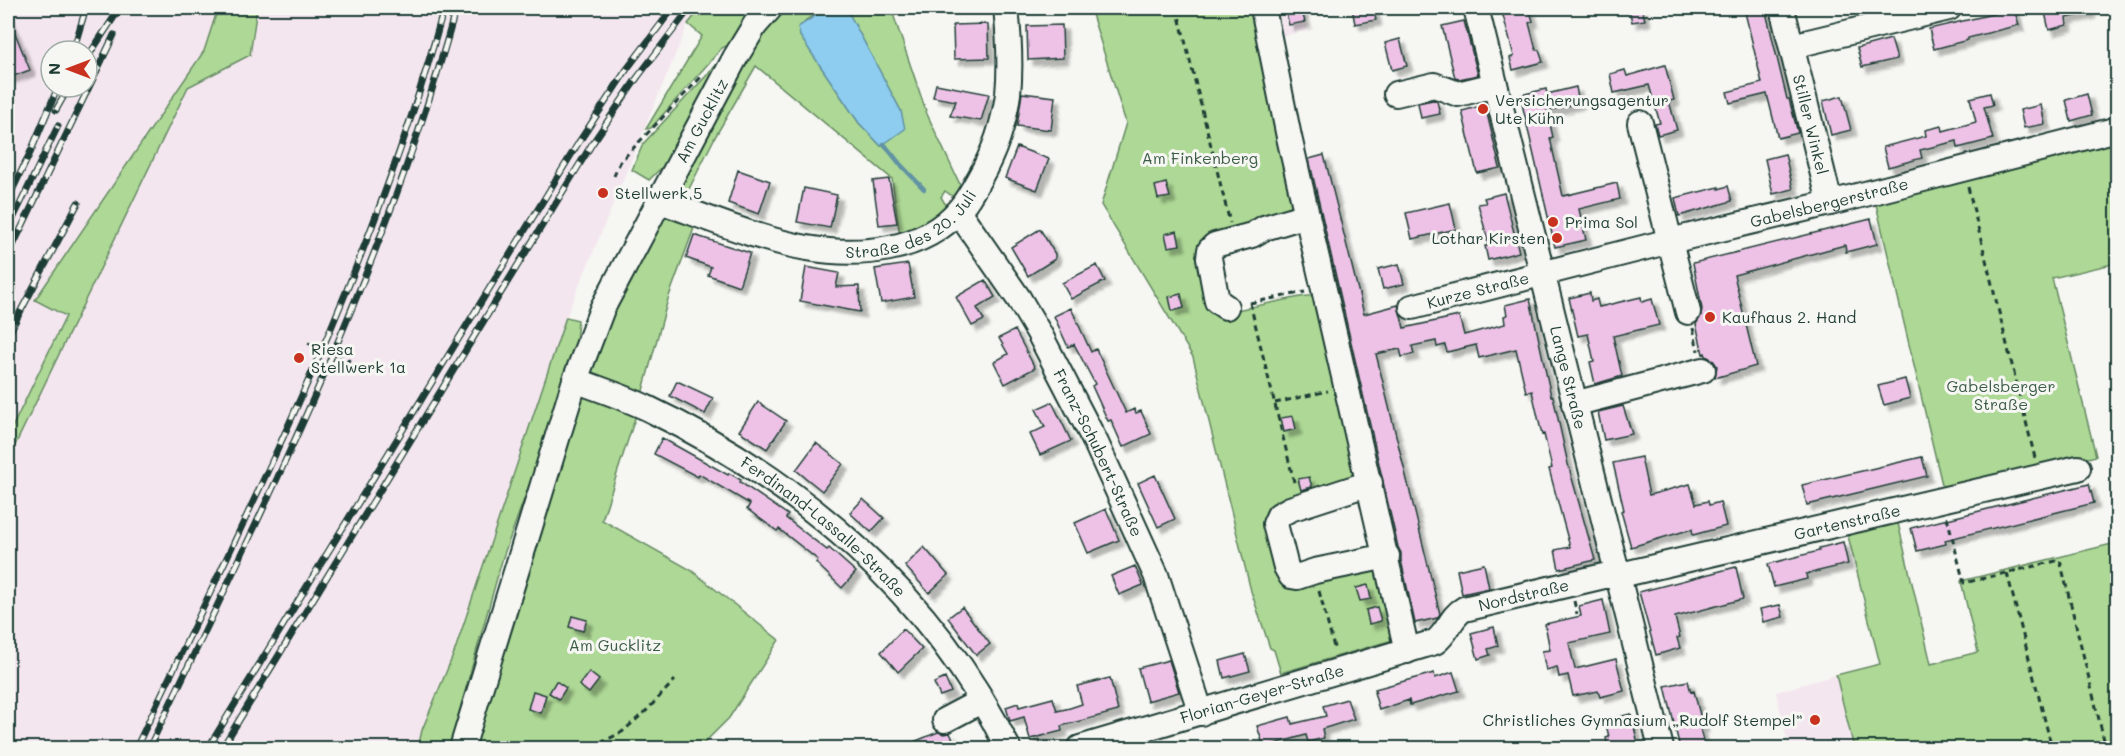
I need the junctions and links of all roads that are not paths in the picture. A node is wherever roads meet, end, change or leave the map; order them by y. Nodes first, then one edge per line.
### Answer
1 (770, 8) edge
2 (1006, 8) edge
3 (1263, 8) edge
4 (1476, 8) edge
5 (1782, 8) edge
6 (1949, 8) edge
7 (1792, 46) junction
8 (1495, 85) junction
9 (1396, 94) dead end
10 (1640, 123) dead end
11 (2118, 129) edge
12 (660, 201) junction
13 (1830, 203) junction
14 (958, 211) junction
15 (1307, 215) junction
16 (1670, 241) junction
17 (1542, 273) junction
18 (1226, 307) dead end
19 (1412, 307) dead end
20 (1688, 312) road end
21 (1703, 370) road end
22 (575, 380) junction
23 (1574, 404) junction
24 (2078, 468) dead end
25 (1370, 483) junction
26 (1387, 556) junction
27 (1616, 576) junction
28 (1444, 636) joint
29 (1407, 651) junction
30 (981, 701) junction
31 (1201, 713) junction
32 (945, 720) dead end
33 (462, 748) edge
34 (1008, 748) edge
35 (1080, 748) edge
36 (1661, 748) edge

1 - 12 street, Am Gucklitz
2 - 14 street, Straße des 20. Juli
3 - 15 street
4 - 8 street, Lange Straße
5 - 7 street, Stiller Winkel
6 - 7 street
7 - 13 street, Stiller Winkel
8 - 9 street
8 - 17 street, Lange Straße
10 - 16 street
11 - 13 street, Gabelsbergerstraße
12 - 14 street, Straße des 20. Juli
12 - 22 street, Am Gucklitz
13 - 16 street, Gabelsbergerstraße
14 - 31 street, Franz-Schubert-Straße
15 - 18 street
15 - 25 street
16 - 17 street, Gabelsbergerstraße
16 - 20 street
17 - 19 street, Kurze Straße
17 - 23 street, Lange Straße
21 - 23 street
22 - 30 street, Ferdinand-Lassalle-Straße
22 - 33 street, Am Gucklitz
23 - 27 street, Lange Straße
24 - 27 street, Gartenstraße
25 - 26 street
25 - 26 street
26 - 29 street
27 - 28 street, Nordstraße
27 - 36 street, Lange Straße
28 - 29 street, Florian-Geyer-Straße
29 - 31 street, Florian-Geyer-Straße
30 - 32 street
30 - 34 street, Ferdinand-Lassalle-Straße
31 - 35 street, Florian-Geyer-Straße

